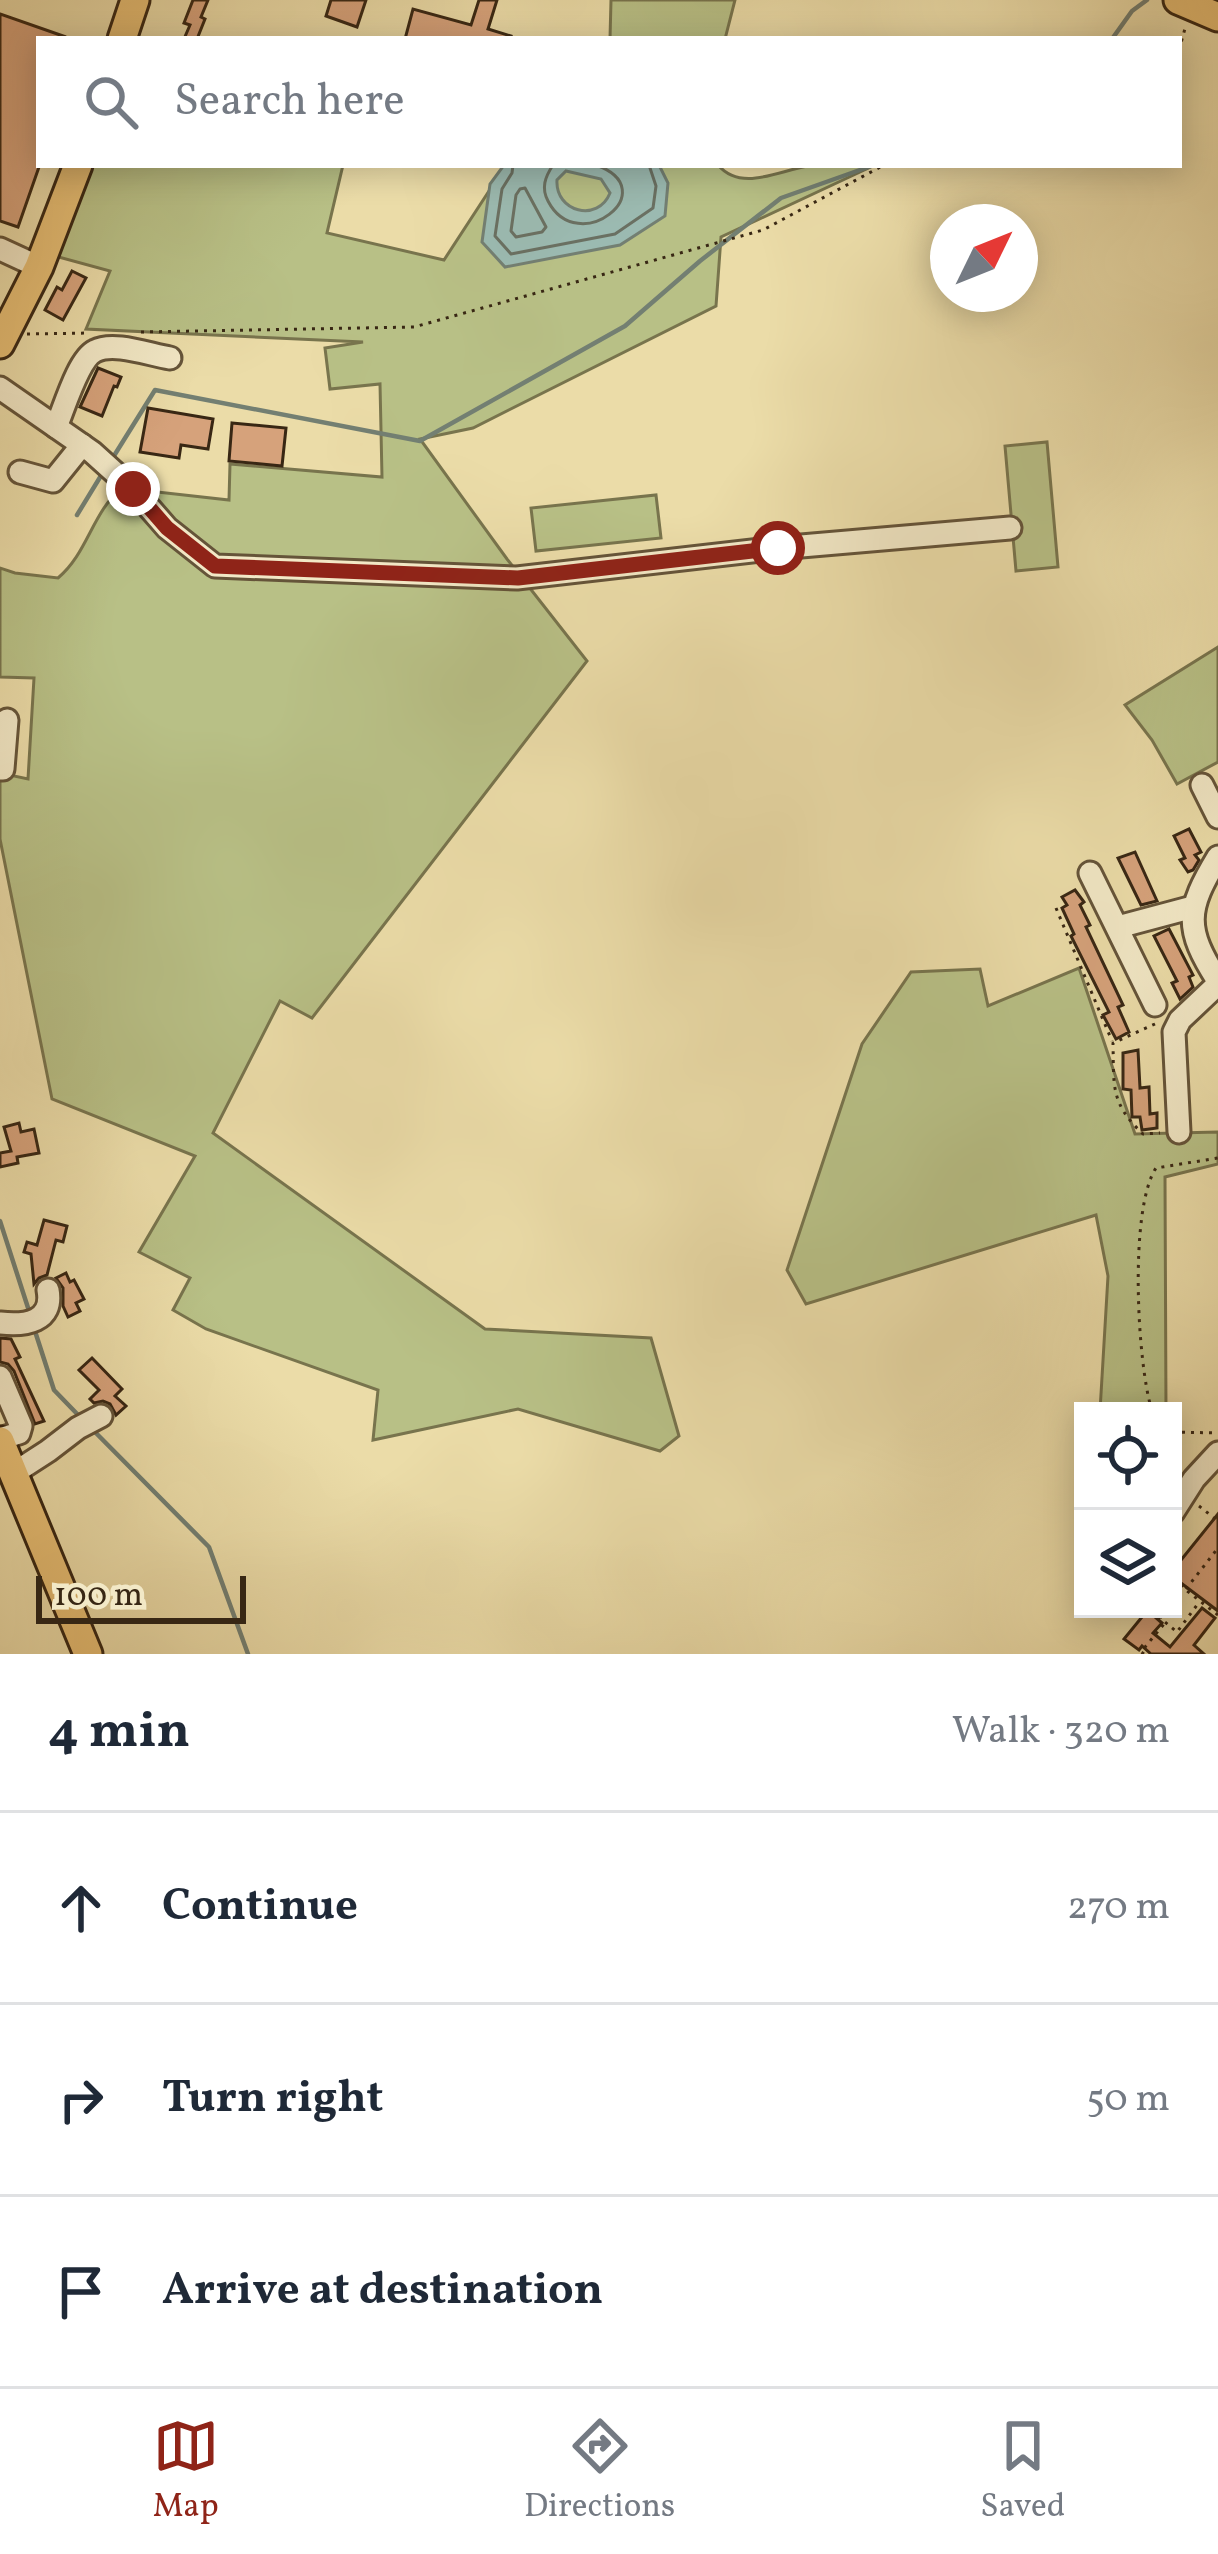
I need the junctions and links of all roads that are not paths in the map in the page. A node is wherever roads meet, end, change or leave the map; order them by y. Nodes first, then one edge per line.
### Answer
1 (135, 0) edge
2 (1184, 3) edge
3 (1218, 17) edge
4 (123, 36) edge
5 (77, 168) edge
6 (0, 249) edge
7 (39, 266) junction
8 (3, 339) edge
9 (170, 358) dead end
10 (0, 388) edge
11 (56, 427) junction
12 (82, 445) junction
13 (20, 472) dead end
14 (1010, 527) dead end
15 (7, 720) dead end
16 (0, 769) edge
17 (1202, 785) dead end
18 (1218, 817) edge
19 (1218, 857) edge
20 (1090, 872) dead end
21 (1193, 907) junction
22 (1118, 927) junction
23 (1218, 983) edge
24 (1155, 1005) dead end
25 (1168, 1133) road end
26 (48, 1290) dead end
27 (0, 1323) edge
28 (0, 1377) edge
29 (101, 1416) dead end
30 (1218, 1453) edge
31 (4, 1454) edge
32 (1182, 1498) edge
33 (88, 1654) edge

1 - 4 main road
2 - 3 main road
5 - 7 main road
6 - 7 street
7 - 8 main road
9 - 11 street
10 - 11 street
11 - 12 street
12 - 13 street
12 - 14 street
15 - 16 street
17 - 18 street
19 - 21 street
20 - 22 street
21 - 22 street
21 - 23 street
22 - 24 street
23 - 25 street
26 - 27 street
28 - 31 street
29 - 31 street
30 - 32 street
31 - 33 main road

